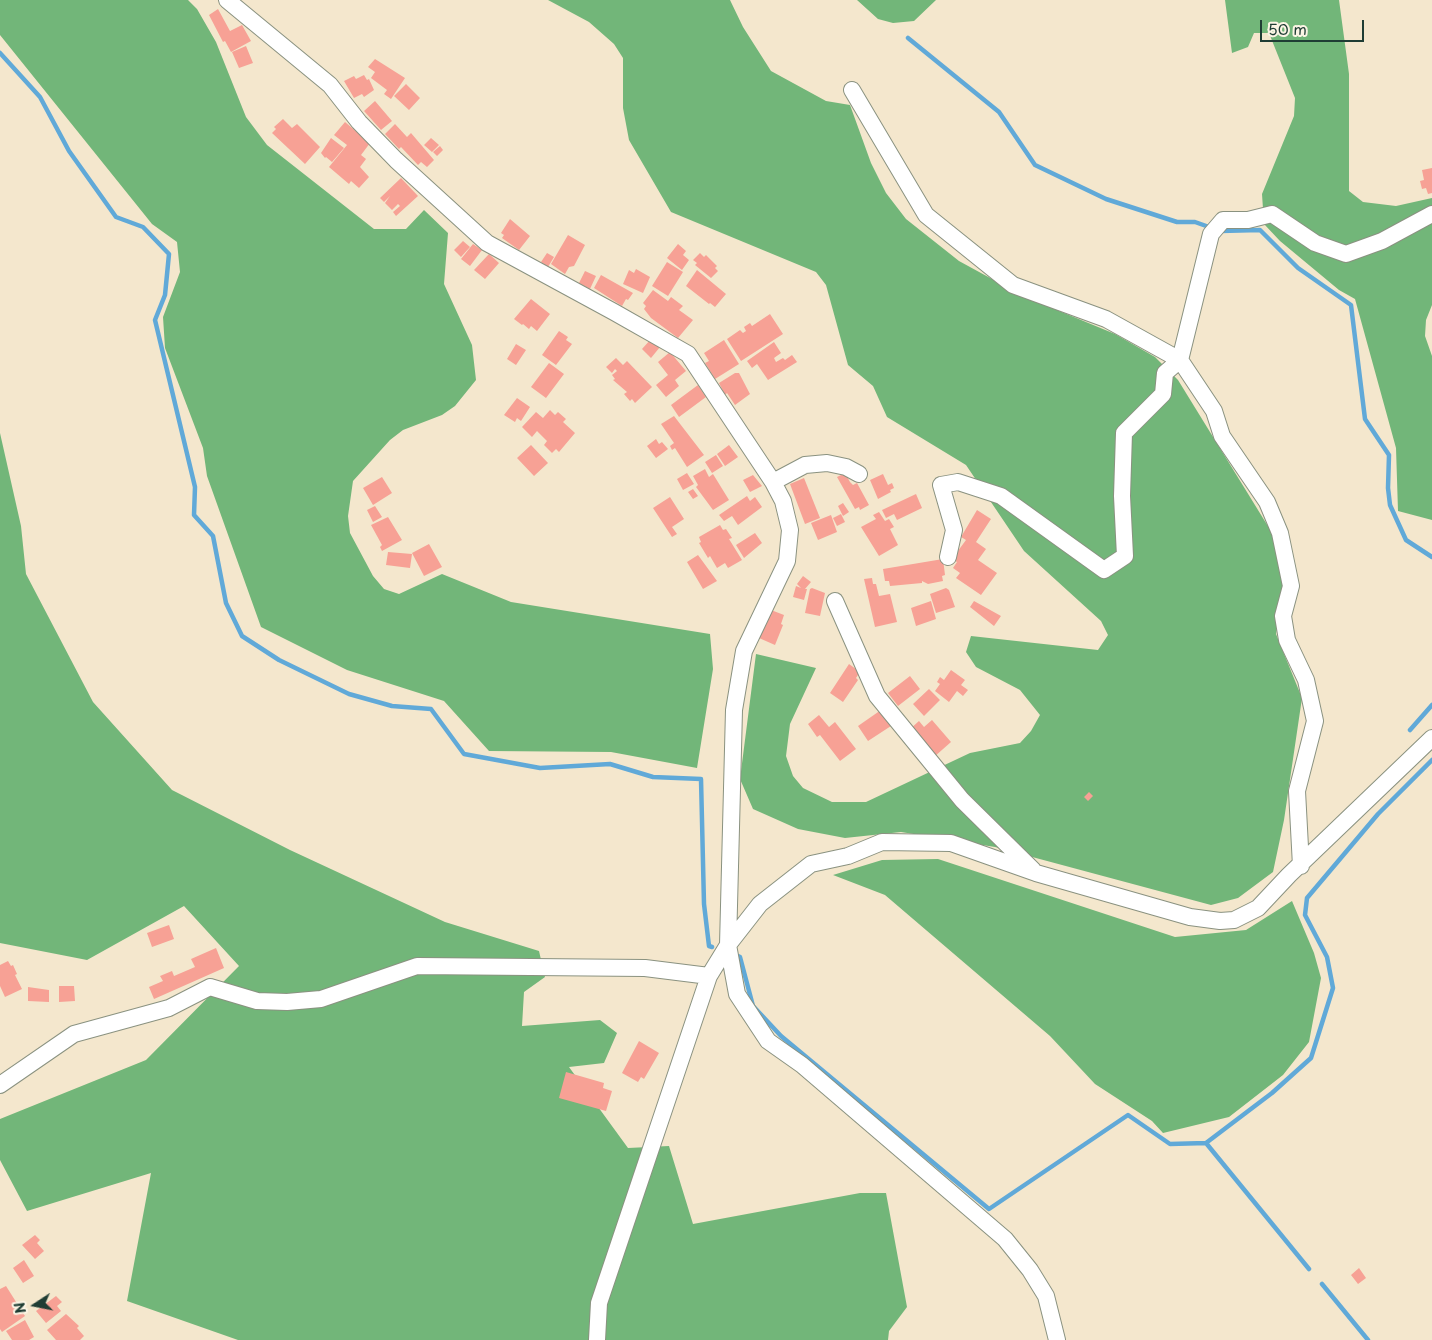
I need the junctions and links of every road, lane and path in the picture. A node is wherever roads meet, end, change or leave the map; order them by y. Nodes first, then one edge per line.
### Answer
1 (227, 0) edge
2 (852, 90) dead end
3 (1432, 214) edge
4 (1180, 360) junction
5 (859, 474) dead end
6 (772, 482) junction
7 (948, 557) dead end
8 (835, 601) dead end
9 (1432, 738) edge
10 (1301, 866) junction
11 (1036, 873) junction
12 (728, 945) junction
13 (709, 976) junction
14 (0, 1086) edge
15 (597, 1340) edge
16 (1057, 1340) edge

1 - 6 street
2 - 4 street
3 - 4 street
4 - 7 street
4 - 10 street
5 - 6 street
6 - 12 street
8 - 11 street
9 - 10 street
10 - 11 street
11 - 12 street
12 - 13 street
12 - 16 street
13 - 14 street
13 - 15 street

